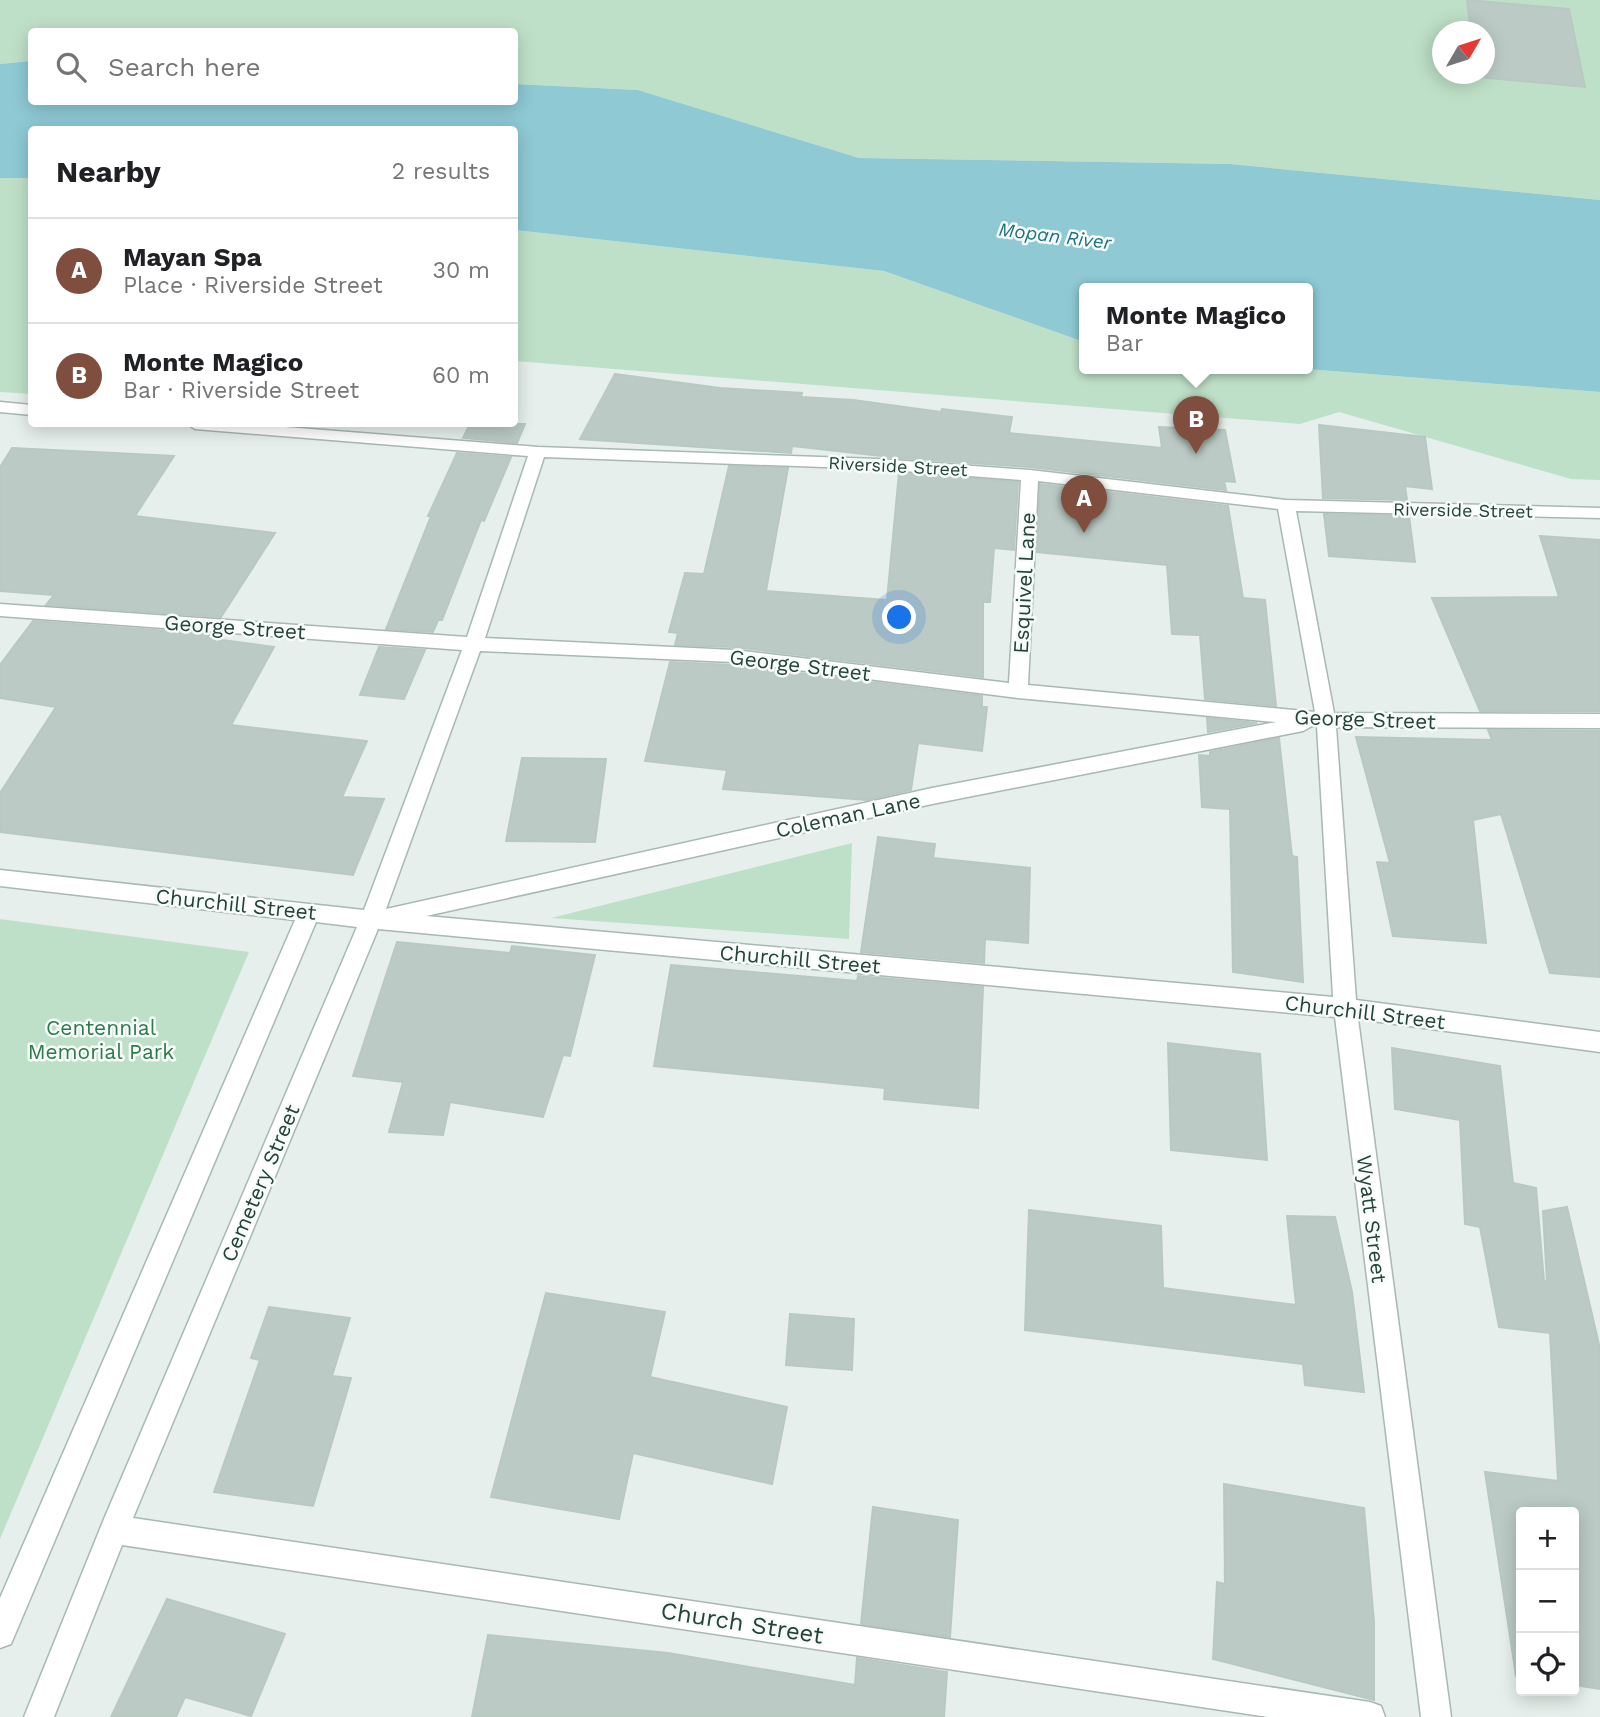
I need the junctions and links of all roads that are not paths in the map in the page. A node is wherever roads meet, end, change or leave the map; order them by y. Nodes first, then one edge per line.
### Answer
1 (0, 407) edge
2 (28, 410) edge
3 (232, 427) edge
4 (538, 452) junction
5 (1030, 475) junction
6 (1286, 505) junction
7 (1600, 513) edge
8 (0, 610) edge
9 (471, 644) junction
10 (1018, 691) junction
11 (1326, 720) junction
12 (1600, 720) edge
13 (0, 878) edge
14 (310, 911) junction
15 (372, 920) junction
16 (1345, 1008) junction
17 (1600, 1042) edge
18 (114, 1529) junction
19 (0, 1633) edge
20 (39, 1717) edge
21 (1370, 1717) edge
22 (1436, 1717) edge

1 - 2 street
3 - 4 street, Riverside Street
4 - 5 street, Riverside Street
4 - 9 street, Cemetery Street
5 - 6 street, Riverside Street
5 - 10 street, Esquivel Lane
6 - 7 street, Riverside Street
6 - 11 street, Wyatt Street
8 - 9 street, George Street
9 - 10 street, George Street
9 - 15 street, Cemetery Street
10 - 11 street, George Street
11 - 12 street, George Street
11 - 15 street, Coleman Lane
11 - 16 street, Wyatt Street
13 - 14 street, Churchill Street
14 - 15 street, Churchill Street
14 - 19 street
15 - 16 street, Churchill Street
15 - 18 street, Cemetery Street
16 - 17 street, Churchill Street
16 - 22 street, Wyatt Street
18 - 20 street, Cemetery Street
18 - 21 street, Church Street

